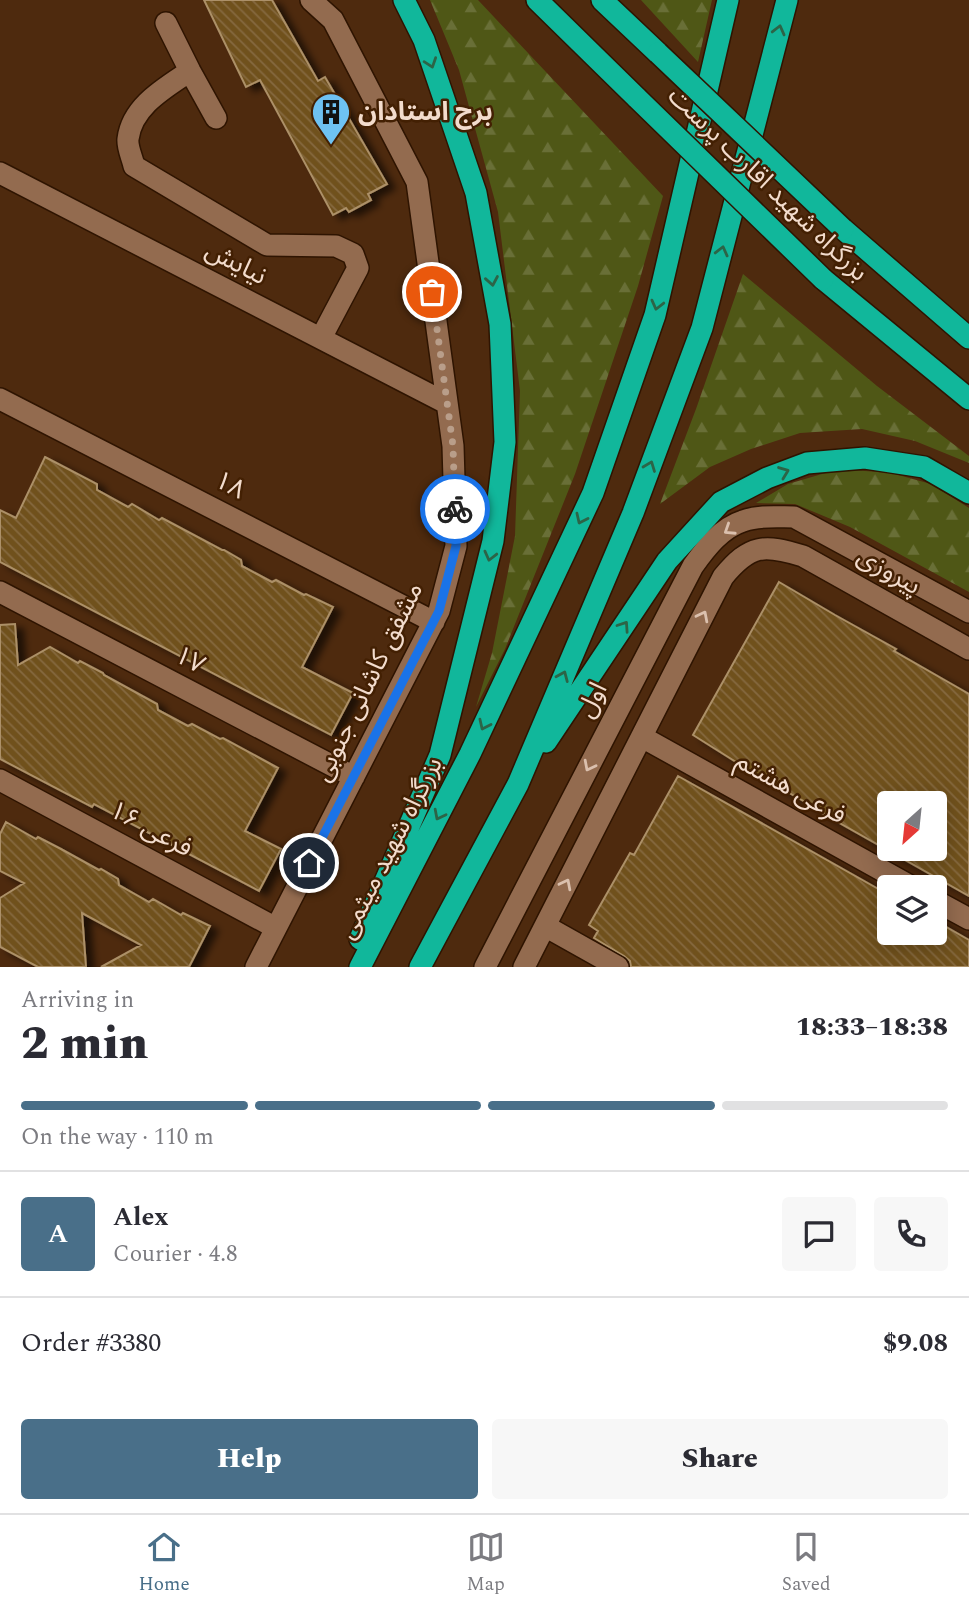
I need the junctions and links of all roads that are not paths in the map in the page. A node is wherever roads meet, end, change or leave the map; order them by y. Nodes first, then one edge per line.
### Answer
1 (311, 0) edge
2 (404, 0) edge
3 (537, 0) edge
4 (602, 0) edge
5 (728, 0) edge
6 (786, 0) edge
7 (166, 23) dead end
8 (190, 71) junction
9 (216, 118) dead end
10 (0, 173) edge
11 (321, 338) junction
12 (969, 338) edge
13 (0, 399) edge
14 (969, 399) edge
15 (446, 403) junction
16 (969, 493) edge
17 (794, 517) joint
18 (0, 592) edge
19 (969, 612) edge
20 (434, 622) junction
21 (969, 649) edge
22 (642, 737) junction
23 (354, 777) junction
24 (0, 780) edge
25 (518, 784) junction
26 (890, 875) edge
27 (947, 907) edge
28 (969, 919) edge
29 (545, 926) junction
30 (276, 928) junction
31 (256, 967) edge
32 (348, 967) edge
33 (360, 967) edge
34 (420, 967) edge
35 (485, 967) edge
36 (524, 967) edge
37 (618, 967) edge

1 - 15 street, مشفق کاشانی جنوبی
2 -> 32 highway
3 - 14 highway, بزرگراه شهید اقارب پرست, bridge
4 - 12 highway, بزرگراه شهید اقارب پرست, bridge
5 -> 33 highway, بزرگراه شهید میثمی
25 -> 6 highway
7 - 8 street
8 - 9 street
8 - 11 street
10 - 11 street, نیایش
11 - 15 street, نیایش
13 - 20 street, ۱۸
15 - 20 street, مشفق کاشانی جنوبی
25 -> 16 highway
17 - 19 street, پیروزی
17 -> 35 street, اول
18 - 23 street, ۱۷
20 - 23 street, مشفق کاشانی جنوبی
22 -> 21 street, پیروزی
22 - 26 street, فرعی هشتم
29 -> 22 street
23 - 30 street, مشفق کاشانی جنوبی
24 - 30 street, فرعی ۱۶
25 - 34 highway
27 - 28 street
29 - 36 street
29 - 37 street
30 - 31 street, مشفق کاشانی جنوبی

